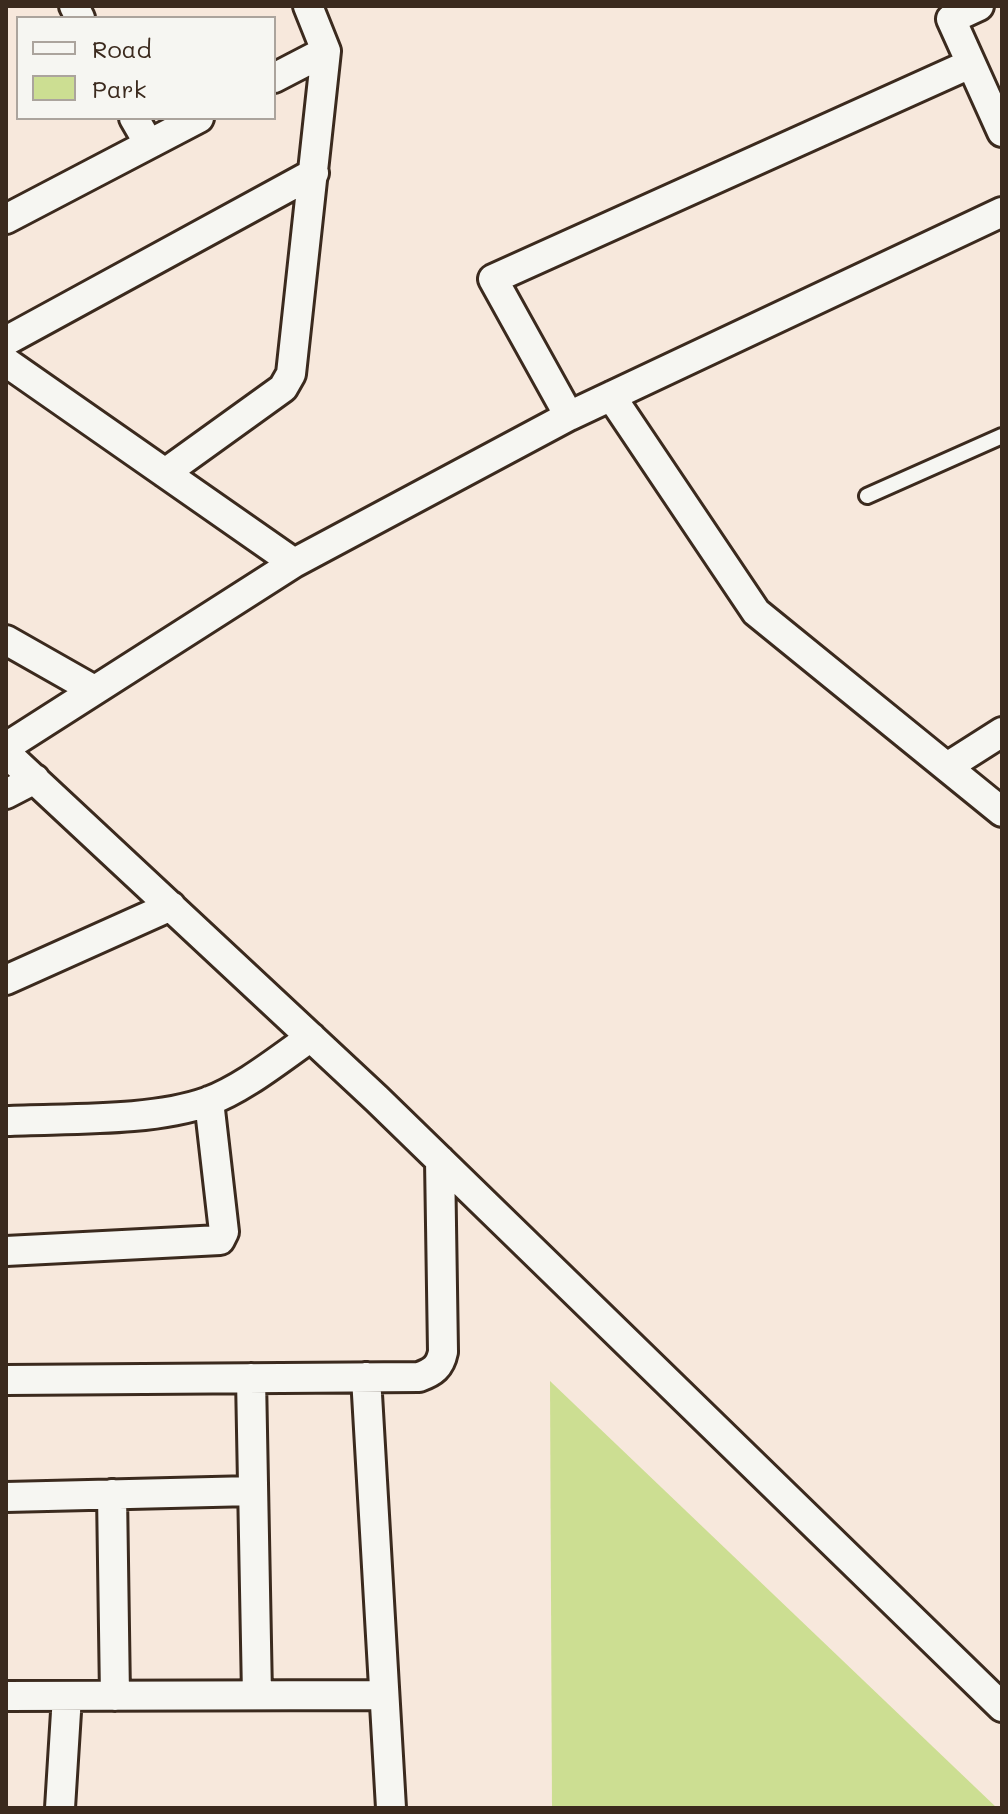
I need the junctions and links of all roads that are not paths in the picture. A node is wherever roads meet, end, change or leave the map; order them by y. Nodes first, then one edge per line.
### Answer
1 (308, 6) edge
2 (979, 6) edge
3 (326, 51) junction
4 (970, 64) junction
5 (276, 77) edge
6 (135, 120) edge
7 (195, 120) edge
8 (1002, 132) edge
9 (149, 144) junction
10 (314, 173) junction
11 (1002, 212) edge
12 (6, 219) edge
13 (6, 341) edge
14 (6, 362) edge
15 (611, 396) junction
16 (569, 416) junction
17 (1002, 436) edge
18 (165, 473) junction
19 (867, 496) dead end
20 (294, 563) junction
21 (6, 640) edge
22 (94, 690) junction
23 (1002, 732) edge
24 (6, 747) edge
25 (6, 753) edge
26 (947, 767) junction
27 (35, 779) junction
28 (6, 794) edge
29 (1002, 812) edge
30 (171, 906) junction
31 (6, 980) edge
32 (311, 1037) junction
33 (209, 1101) junction
34 (6, 1121) edge
35 (440, 1160) junction
36 (6, 1251) edge
37 (366, 1377) junction
38 (251, 1378) junction
39 (6, 1380) edge
40 (253, 1491) junction
41 (112, 1494) junction
42 (6, 1497) edge
43 (257, 1695) junction
44 (384, 1695) junction
45 (6, 1696) edge
46 (67, 1696) junction
47 (115, 1696) junction
48 (1002, 1707) edge
49 (60, 1808) edge
50 (391, 1808) edge

1 - 3 street
2 - 4 street
3 - 5 street
3 - 10 street
4 - 8 street
4 - 16 street
6 - 9 street
7 - 9 street
9 - 12 street
10 - 13 street
10 - 18 street
11 - 15 street
14 - 18 street
15 - 16 street
15 - 26 street
16 - 20 street
17 - 19 lane
18 - 20 street
20 - 22 street
21 - 22 street
22 - 24 street
23 - 26 street
25 - 27 street
26 - 29 street
27 - 28 street
27 - 30 street
30 - 31 street
30 - 32 street
32 - 33 street
32 - 35 street
33 - 34 street
33 - 36 street
35 - 37 street
35 - 48 street
37 - 38 street
37 - 44 street
38 - 39 street
38 - 40 street
40 - 41 street
40 - 43 street
41 - 42 street
41 - 47 street
43 - 44 street
43 - 47 street
44 - 50 street
45 - 46 street
46 - 47 street
46 - 49 street

